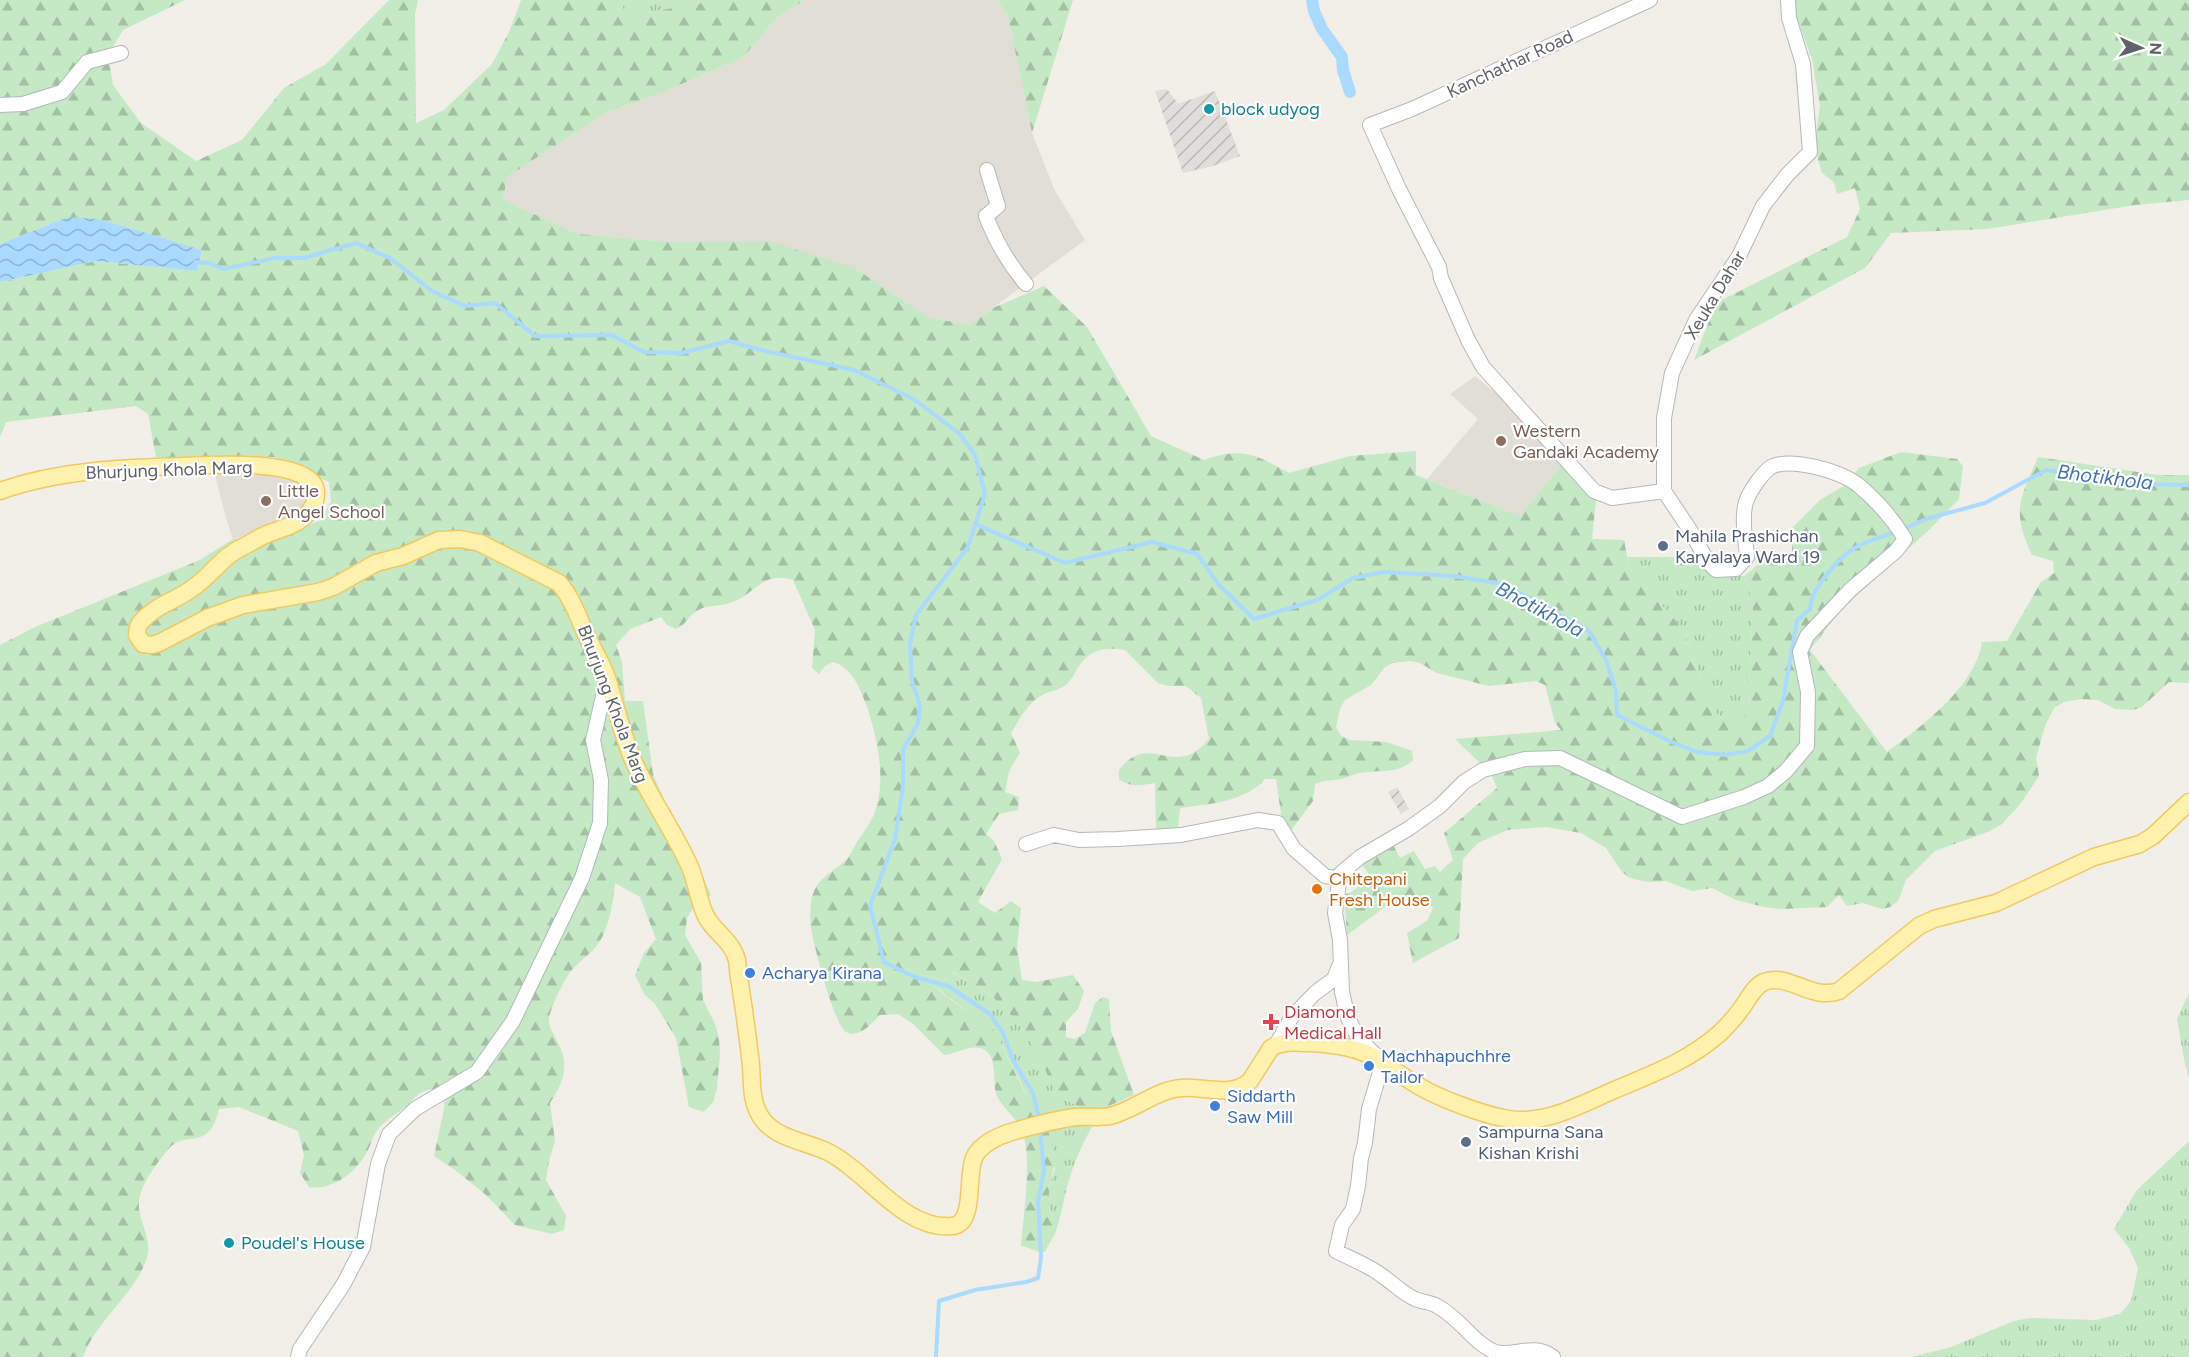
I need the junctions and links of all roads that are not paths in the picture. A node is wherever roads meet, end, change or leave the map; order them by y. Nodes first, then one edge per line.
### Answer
1 (1650, 0) edge
2 (1788, 0) edge
3 (121, 53) dead end
4 (0, 105) edge
5 (987, 170) dead end
6 (1026, 284) dead end
7 (0, 491) edge
8 (1664, 491) junction
9 (607, 679) junction
10 (2189, 802) edge
11 (1026, 844) dead end
12 (1340, 879) junction
13 (1340, 964) junction
14 (1276, 1045) junction
15 (1383, 1062) junction
16 (298, 1357) edge
17 (1553, 1357) edge

1 - 8 street, Kanchathar Road
2 - 8 street, Xeuka Dahar
3 - 4 street
5 - 6 street
7 - 9 main road, Bhurjung Khola Marg
8 - 12 street
9 - 14 main road, Bhurjung Khola Marg
9 - 16 street
10 - 15 main road
11 - 12 street
12 - 13 street
13 - 14 street
13 - 15 street
14 - 15 main road
15 - 17 street

